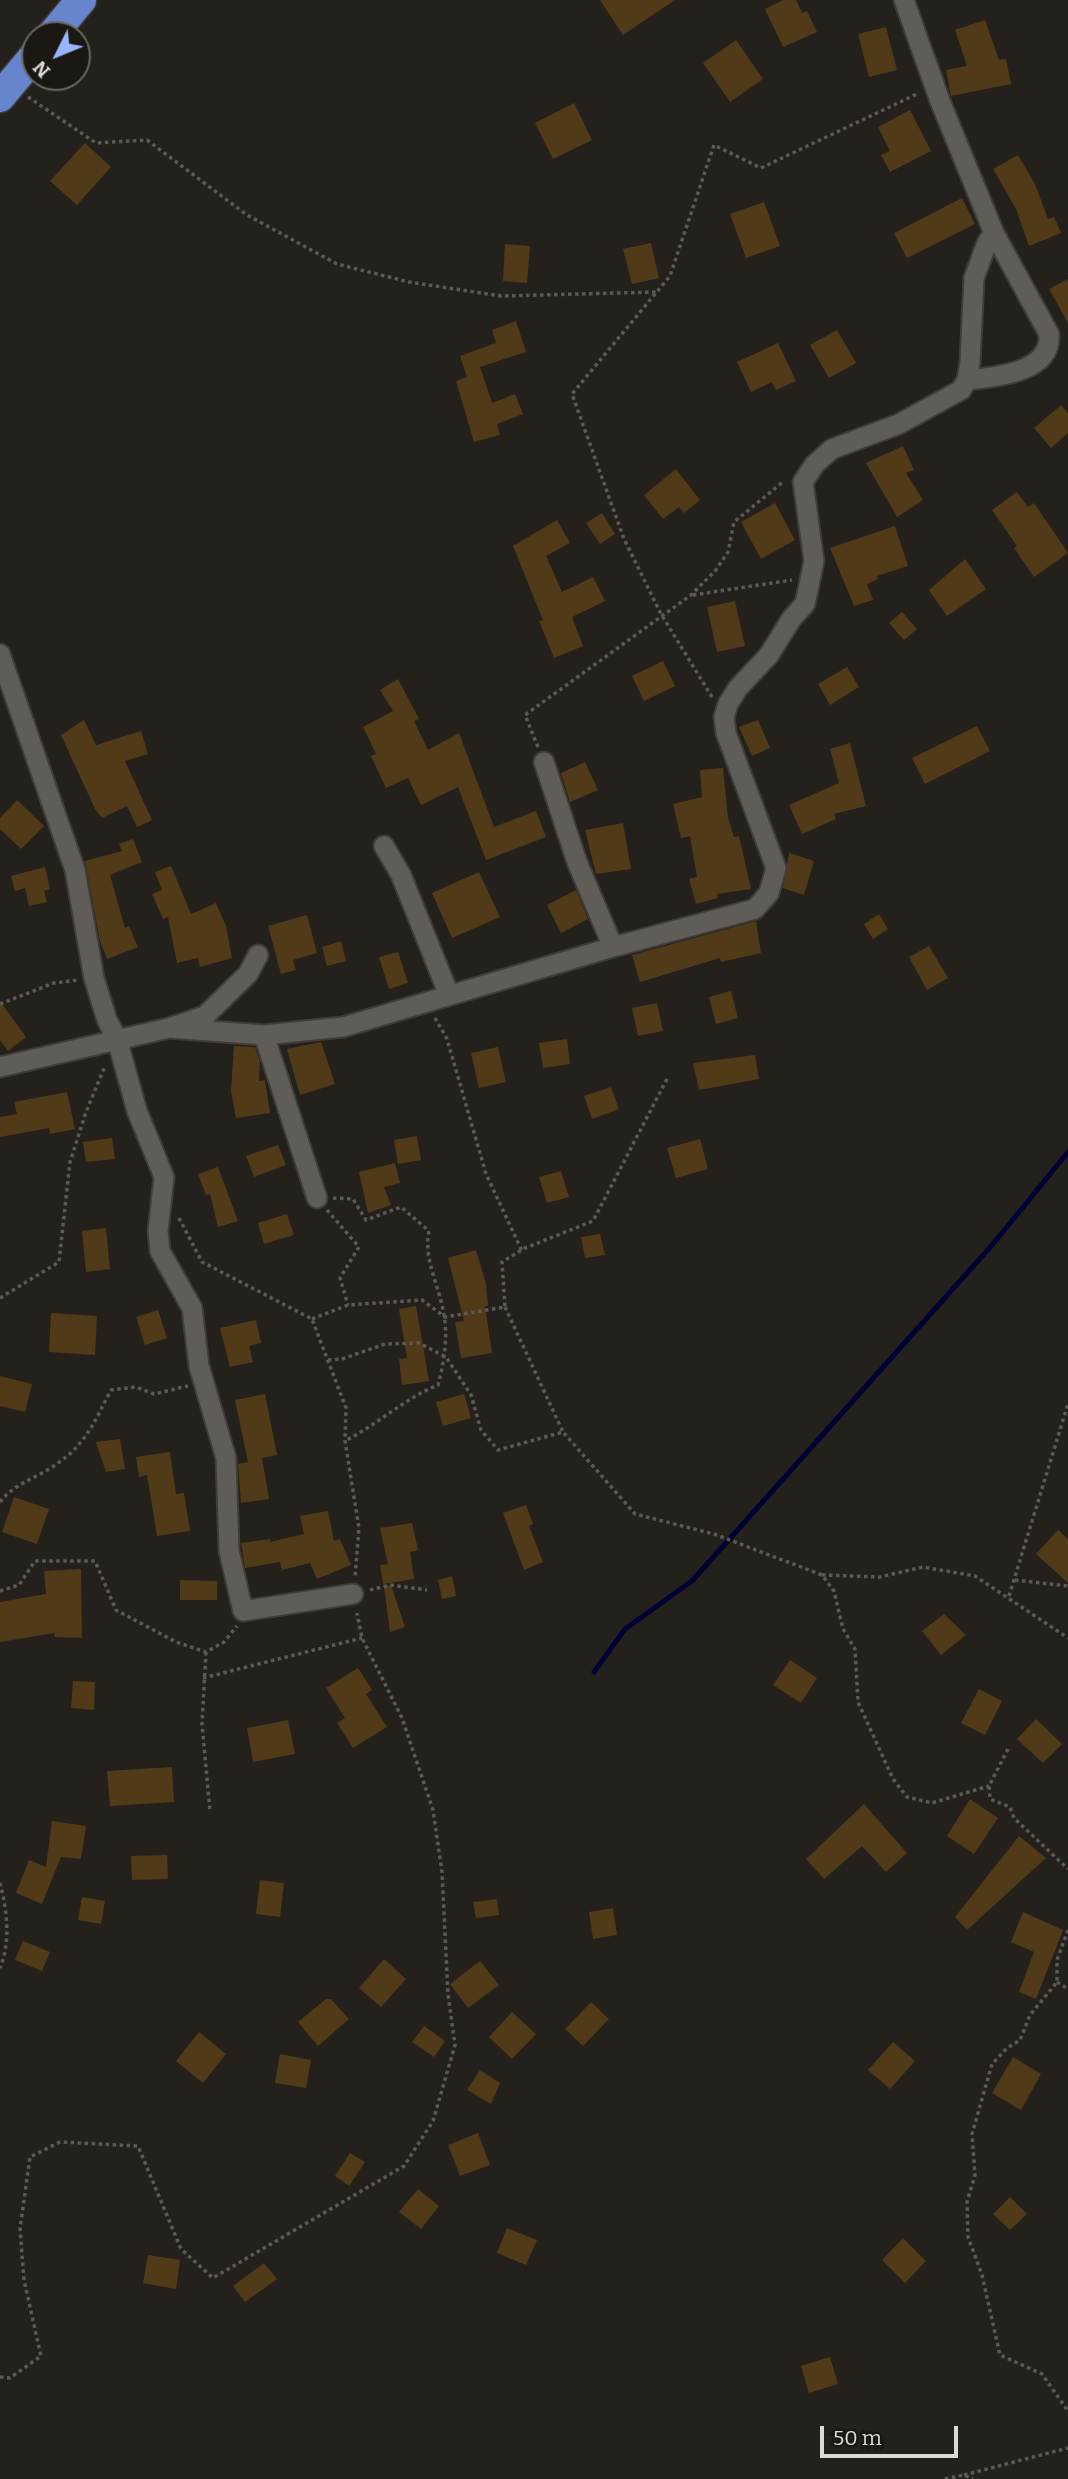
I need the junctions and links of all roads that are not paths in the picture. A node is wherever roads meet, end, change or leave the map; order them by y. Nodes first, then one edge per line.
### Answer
1 (81, 0) edge
2 (904, 0) edge
3 (63, 21) edge
4 (21, 72) edge
5 (5, 91) edge
6 (994, 233) junction
7 (967, 380) junction
8 (0, 654) edge
9 (544, 762) road end
10 (384, 846) dead end
11 (613, 947) junction
12 (258, 955) dead end
13 (449, 995) junction
14 (169, 1028) junction
15 (264, 1035) junction
16 (117, 1039) junction
17 (0, 1067) edge
18 (317, 1198) road end
19 (353, 1594) road end

1 - 3 highway
2 - 6 street
4 - 5 highway
6 - 7 street
6 - 7 street
7 - 11 street
8 - 16 street
9 - 11 street
10 - 13 street
11 - 13 street
12 - 14 street
13 - 15 street
14 - 15 street
14 - 16 street
15 - 18 street
16 - 17 street
16 - 19 street

